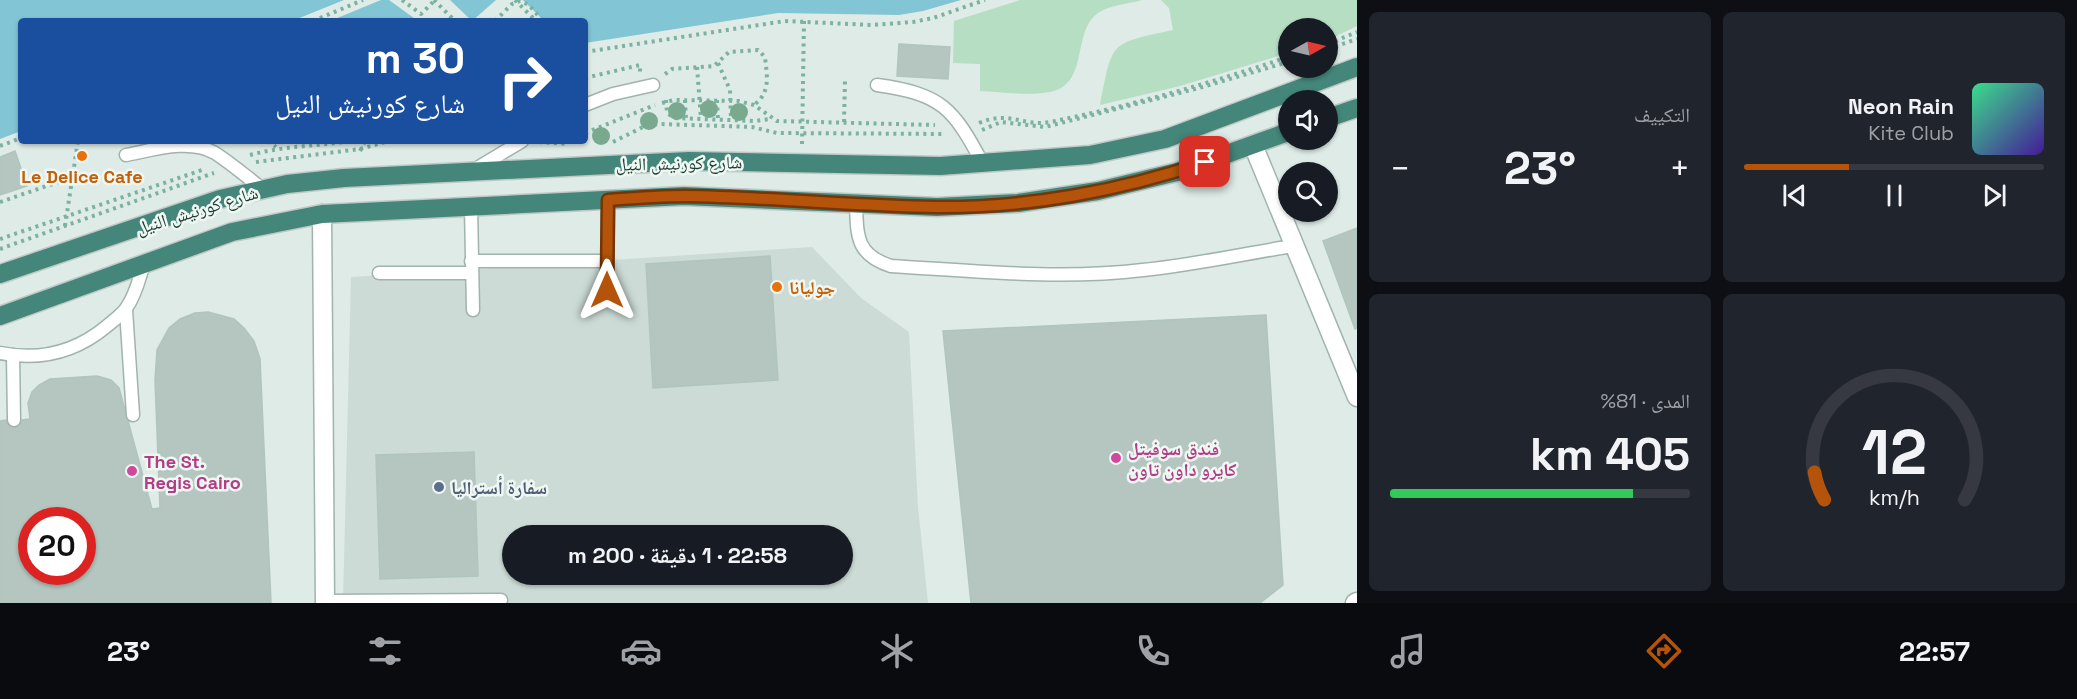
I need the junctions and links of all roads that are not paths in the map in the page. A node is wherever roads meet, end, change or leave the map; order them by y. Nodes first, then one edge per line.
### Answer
1 (1357, 67) edge
2 (653, 85) dead end
3 (878, 85) dead end
4 (588, 104) edge
5 (1357, 108) edge
6 (1338, 115) edge
7 (1278, 136) edge
8 (517, 144) edge
9 (1253, 145) junction
10 (126, 155) dead end
11 (983, 164) junction
12 (473, 171) junction
13 (264, 190) junction
14 (608, 200) junction
15 (856, 204) junction
16 (471, 206) junction
17 (322, 214) junction
18 (1293, 246) junction
19 (607, 261) junction
20 (144, 264) junction
21 (471, 267) junction
22 (379, 273) dead end
23 (0, 274) edge
24 (607, 290) dead end
25 (473, 309) dead end
26 (126, 310) junction
27 (0, 316) edge
28 (6, 354) edge
29 (1357, 397) edge
30 (132, 415) dead end
31 (14, 420) dead end
32 (501, 600) dead end
33 (325, 602) edge

1 - 11 highway, شارع كورنيش النيل
2 - 4 lane
3 - 11 lane
5 - 6 highway
7 - 9 highway, شارع كورنيش النيل
8 - 12 lane
9 - 15 highway, شارع كورنيش النيل
9 - 18 street
10 - 13 lane
11 - 12 highway, شارع كورنيش النيل
12 - 13 highway, شارع كورنيش النيل
13 - 23 highway, شارع كورنيش النيل
14 - 15 highway, شارع كورنيش النيل
14 - 16 highway, شارع كورنيش النيل
14 - 19 lane
15 - 18 lane
16 - 17 highway, شارع كورنيش النيل
16 - 21 lane
17 - 20 highway, شارع كورنيش النيل
17 - 33 street
18 - 29 street
19 - 21 lane
19 - 24 lane
20 - 26 lane
20 - 27 highway, شارع كورنيش النيل
21 - 22 lane
21 - 25 lane
26 - 28 lane
26 - 30 lane
28 - 31 lane
32 - 33 lane

